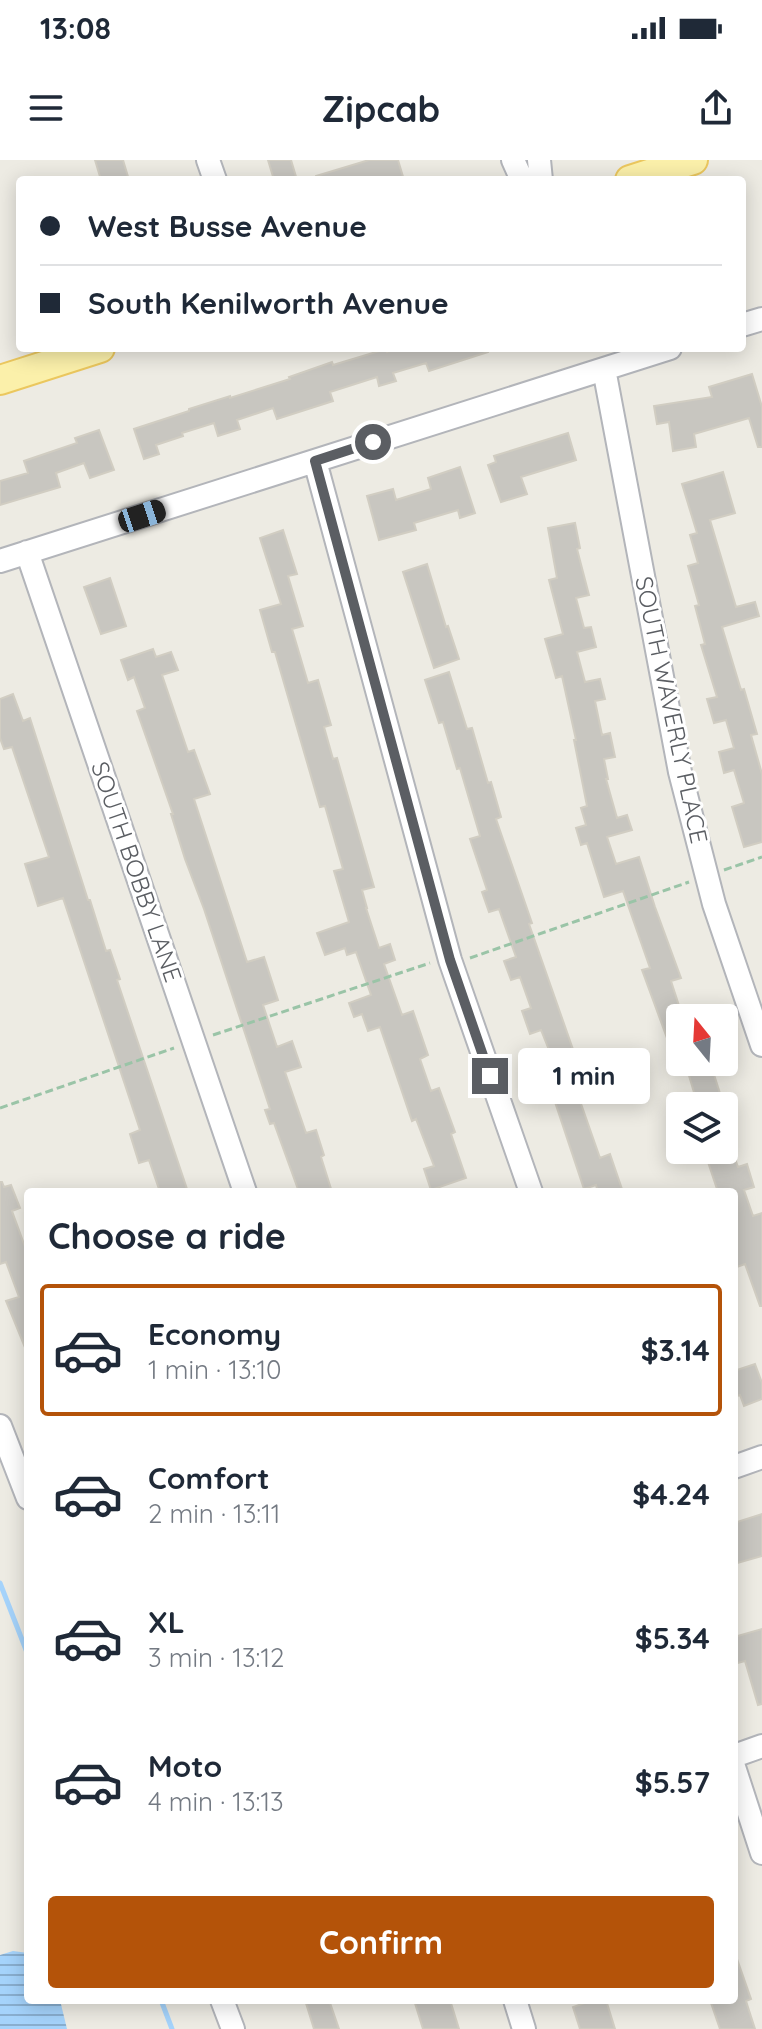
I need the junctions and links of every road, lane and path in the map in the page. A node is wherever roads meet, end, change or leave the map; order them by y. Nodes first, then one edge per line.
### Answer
1 (693, 160) edge
2 (643, 176) edge
3 (88, 352) edge
4 (657, 352) edge
5 (604, 369) junction
6 (0, 380) edge
7 (315, 461) junction
8 (27, 552) junction
9 (0, 561) edge
10 (762, 857) edge
11 (713, 874) dead end
12 (689, 882) dead end
13 (470, 958) dead end
14 (434, 961) dead end
15 (206, 1037) dead end
16 (762, 1045) edge
17 (179, 1046) dead end
18 (0, 1108) edge
19 (244, 1188) edge
20 (530, 1188) edge
21 (0, 1426) edge
22 (762, 1457) edge
23 (738, 1466) edge
24 (24, 1488) edge
25 (762, 1746) edge
26 (738, 1755) edge
27 (738, 1779) edge
28 (762, 1853) edge
29 (224, 2004) edge
30 (516, 2004) edge
31 (233, 2029) edge
32 (524, 2029) edge

1 - 2 main road
3 - 6 main road
4 - 5 street
5 - 7 street
5 - 16 street, SOUTH WAVERLY PLACE
7 - 8 street
7 - 20 street
8 - 9 street
8 - 19 street, SOUTH BOBBY LANE
10 - 11 path
12 - 13 path
14 - 15 path
17 - 18 path
21 - 24 street
22 - 23 street
25 - 26 street
27 - 28 street
29 - 31 street
30 - 32 street

